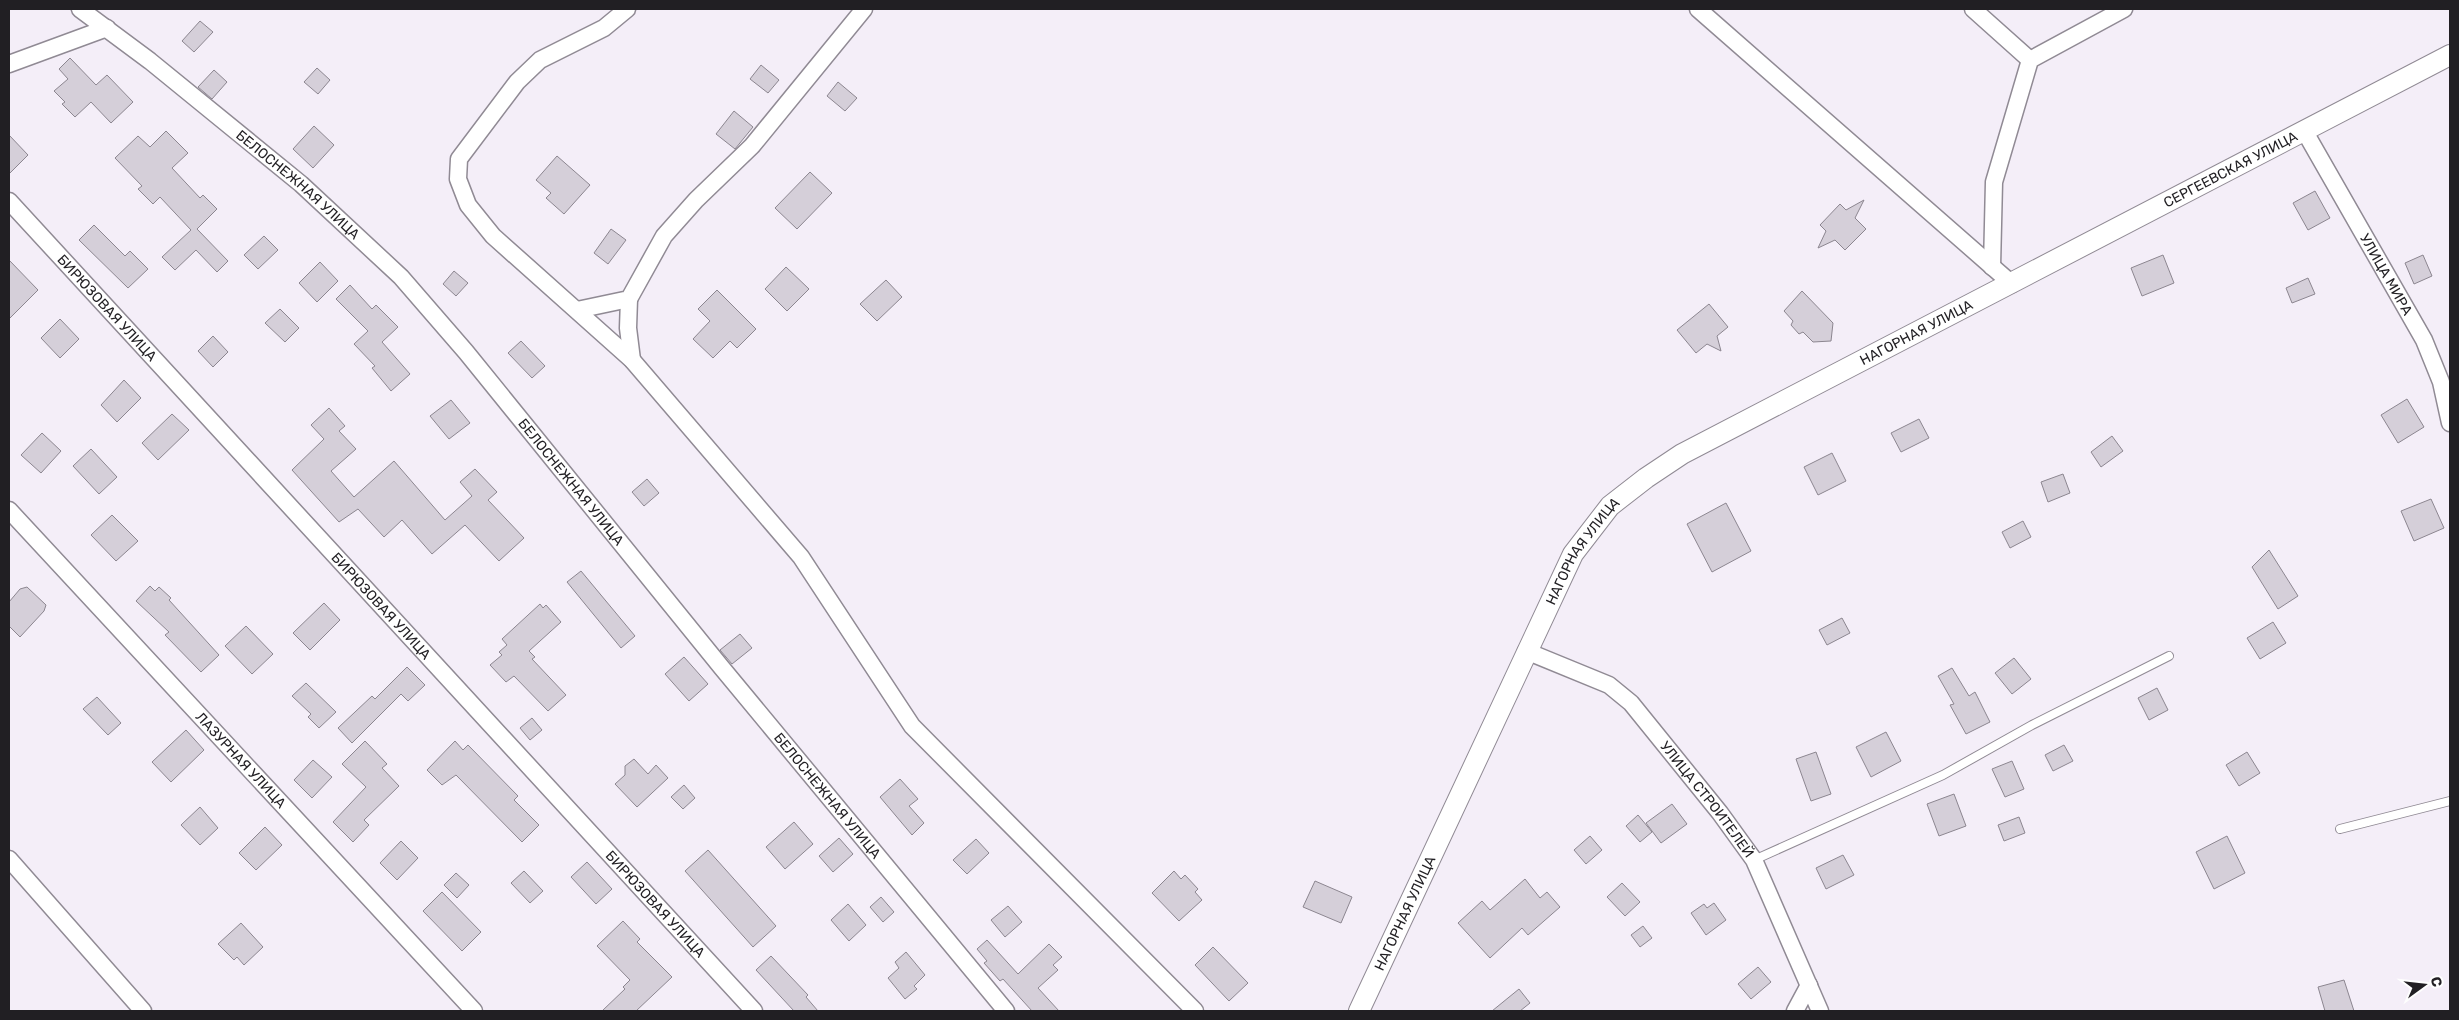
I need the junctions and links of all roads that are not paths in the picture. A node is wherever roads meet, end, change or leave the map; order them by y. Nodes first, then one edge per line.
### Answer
1 (80, 9) edge
2 (627, 9) edge
3 (864, 9) edge
4 (1698, 9) edge
5 (1973, 9) edge
6 (2124, 9) edge
7 (107, 28) junction
8 (2450, 55) edge
9 (2030, 60) junction
10 (9, 64) edge
11 (2305, 132) junction
12 (9, 201) edge
13 (1992, 267) junction
14 (2012, 284) junction
15 (629, 299) junction
16 (577, 310) junction
17 (632, 360) junction
18 (2450, 423) edge
19 (9, 510) edge
20 (1526, 651) junction
21 (2169, 656) dead end
22 (2450, 801) edge
23 (2340, 829) dead end
24 (9, 859) edge
25 (1754, 860) junction
26 (1809, 985) junction
27 (144, 1011) edge
28 (474, 1011) edge
29 (754, 1011) edge
30 (1006, 1011) edge
31 (1195, 1011) edge
32 (1359, 1011) edge
33 (1795, 1011) edge
34 (1820, 1011) edge

1 - 7 street, БЕЛОСНЕЖНАЯ УЛИЦА
2 - 16 street
3 - 15 street
4 - 13 street
5 - 9 street
6 - 9 street
7 - 10 street
7 - 30 street, БЕЛОСНЕЖНАЯ УЛИЦА
8 - 11 street, СЕРГЕЕВСКАЯ УЛИЦА
9 - 13 street
11 - 14 street, СЕРГЕЕВСКАЯ УЛИЦА
11 - 18 street, УЛИЦА МИРА
12 - 29 street, БИРЮЗОВАЯ УЛИЦА
13 - 14 street
14 - 20 street, НАГОРНАЯ УЛИЦА
15 - 16 street
15 - 17 street
16 - 17 street
17 - 31 street
19 - 28 street, ЛАЗУРНАЯ УЛИЦА
20 - 25 street, УЛИЦА СТРОИТЕЛЕЙ
20 - 32 street, НАГОРНАЯ УЛИЦА
21 - 25 lane
22 - 23 lane
24 - 27 street
25 - 26 street, УЛИЦА СТРОИТЕЛЕЙ
26 - 33 street
26 - 34 street, УЛИЦА СТРОИТЕЛЕЙ

